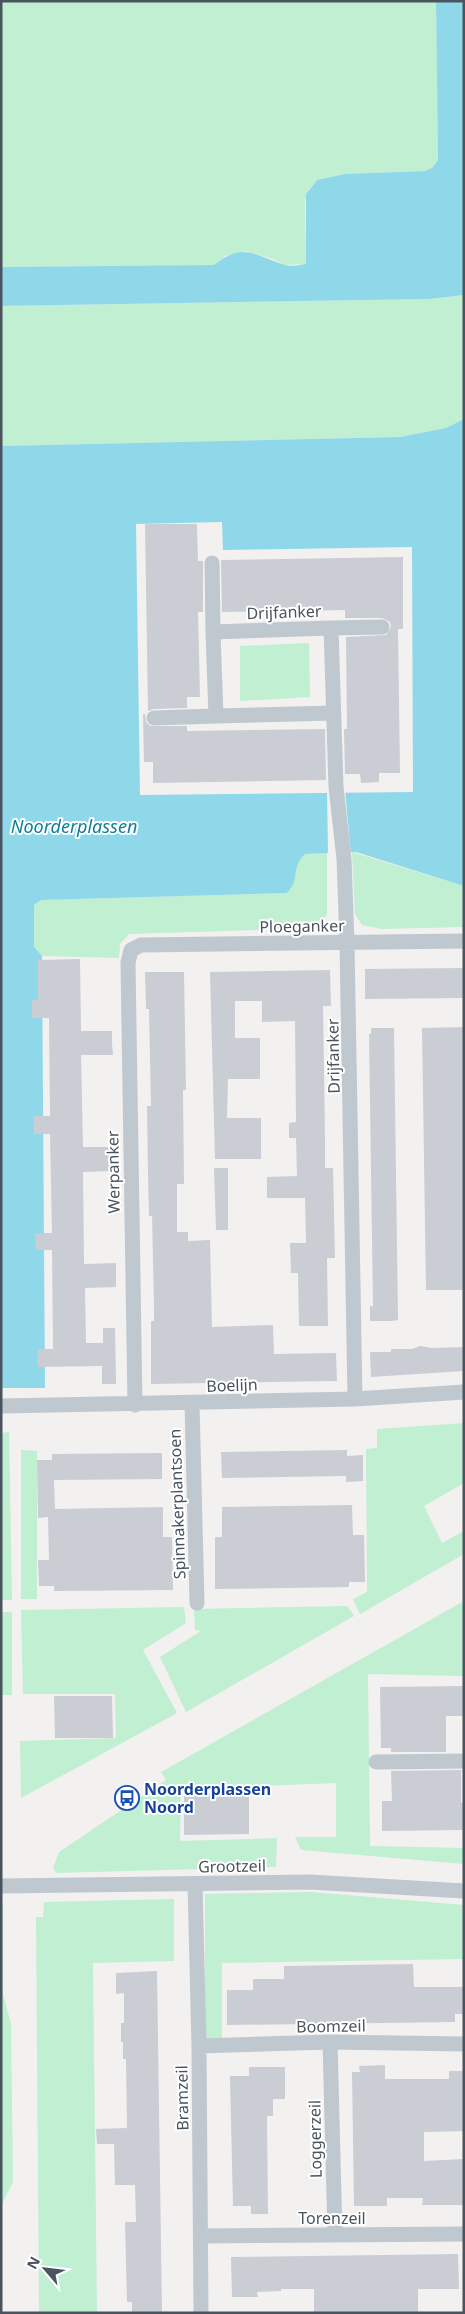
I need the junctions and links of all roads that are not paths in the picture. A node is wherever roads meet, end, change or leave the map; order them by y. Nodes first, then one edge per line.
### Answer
1 (212, 563) dead end
2 (382, 627) dead end
3 (331, 628) junction
4 (213, 632) junction
5 (334, 712) junction
6 (216, 716) junction
7 (154, 718) dead end
8 (464, 941) edge
9 (347, 943) junction
10 (141, 944) joint
11 (464, 1392) edge
12 (355, 1399) junction
13 (192, 1403) junction
14 (135, 1405) junction
15 (1, 1406) edge
16 (198, 1603) dead end
17 (464, 1761) edge
18 (376, 1762) dead end
19 (195, 1884) junction
20 (1, 1886) edge
21 (464, 1891) edge
22 (330, 2042) junction
23 (464, 2044) edge
24 (199, 2046) junction
25 (464, 2234) edge
26 (202, 2236) junction
27 (335, 2236) junction
28 (201, 2313) edge

1 - 4 street
2 - 3 street
3 - 4 street, Drijfanker
3 - 5 street, Drijfanker
4 - 6 street
5 - 6 street
5 - 9 street, Drijfanker
6 - 7 street
8 - 9 street, Ploeganker
9 - 10 street, Ploeganker
9 - 12 street, Drijfanker
10 - 14 street, Werpanker
11 - 12 street, Boelijn
12 - 13 street, Boelijn
13 - 14 street, Boelijn
13 - 16 street, Spinnakerplantsoen
14 - 15 street, Boelijn
17 - 18 street
19 - 20 street, Grootzeil
19 - 21 street, Grootzeil
19 - 24 street, Bramzeil
22 - 23 street, Boomzeil
22 - 24 street, Boomzeil
22 - 27 street, Loggerzeil
24 - 26 street, Bramzeil
25 - 27 street, Torenzeil
26 - 27 street, Torenzeil
26 - 28 street, Bramzeil

